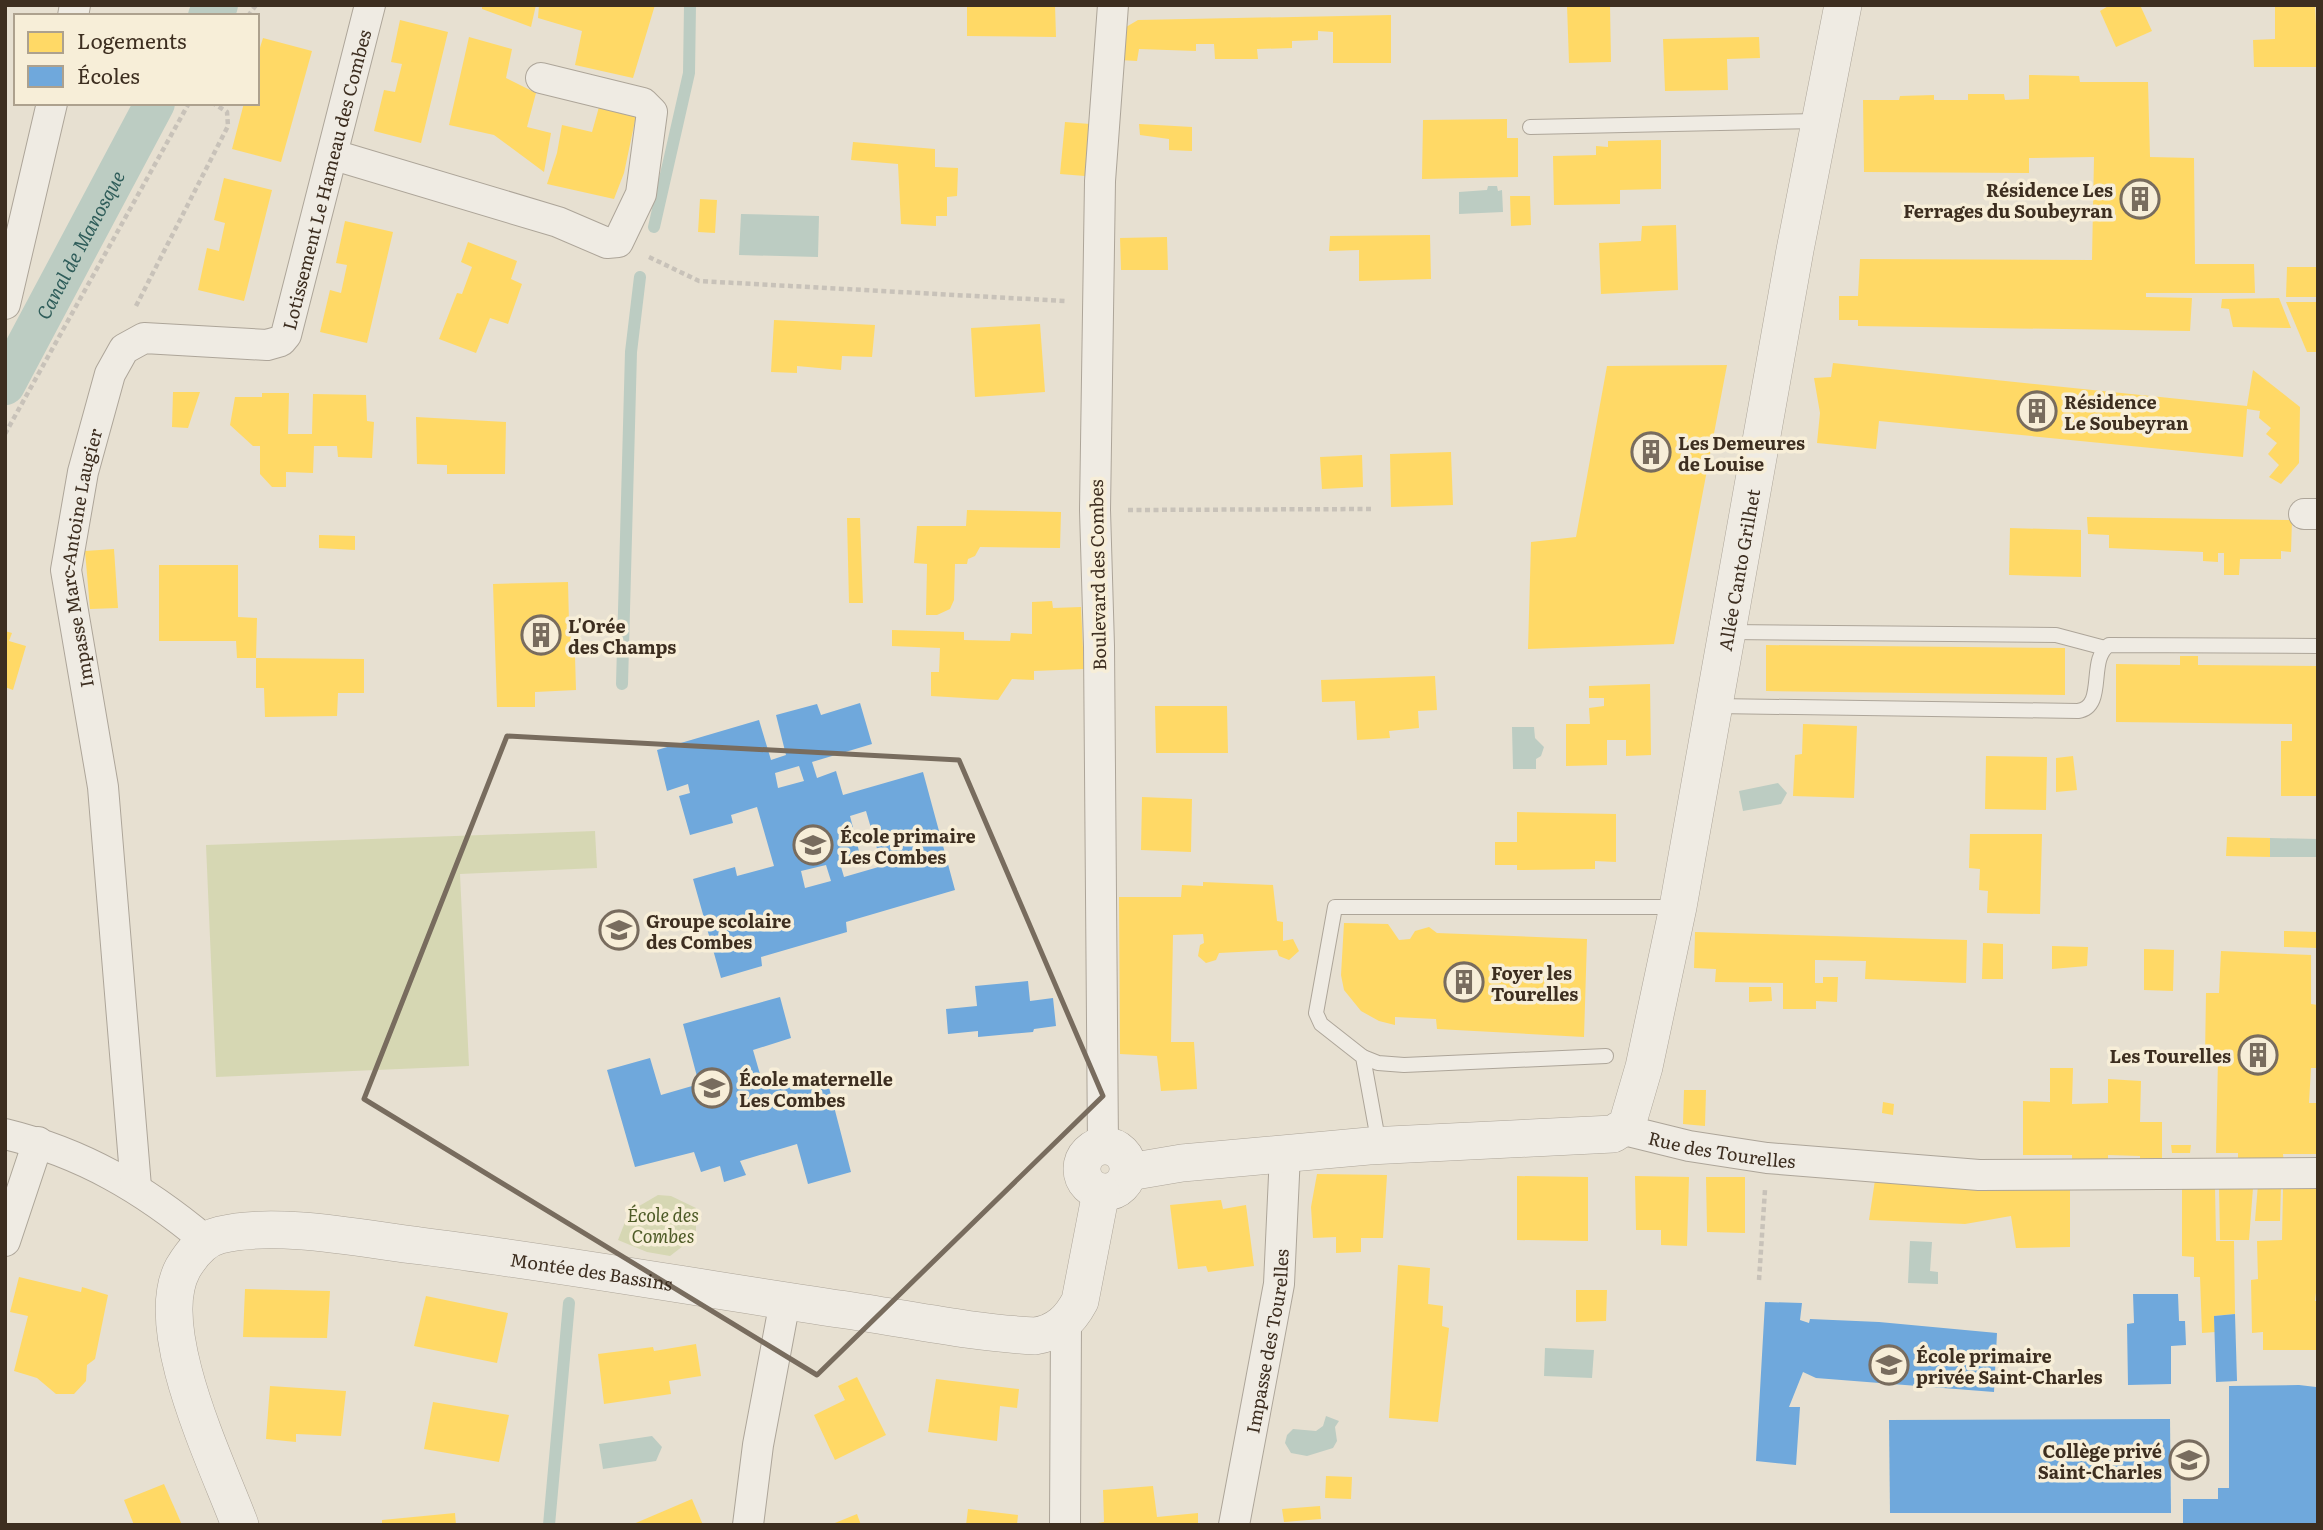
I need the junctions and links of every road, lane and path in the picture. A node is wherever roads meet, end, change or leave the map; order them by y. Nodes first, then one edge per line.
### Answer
1 (370, 5) edge
2 (1113, 5) edge
3 (1843, 5) edge
4 (541, 78) dead end
5 (52, 105) edge
6 (189, 105) edge
7 (217, 105) edge
8 (1821, 121) junction
9 (1530, 127) dead end
10 (334, 155) junction
11 (622, 239) junction
12 (1097, 303) junction
13 (5, 304) edge
14 (144, 338) junction
15 (5, 434) edge
16 (1372, 509) dead end
17 (1095, 510) junction
18 (1729, 632) junction
19 (2318, 646) edge
20 (2105, 648) junction
21 (1716, 706) junction
22 (1678, 907) junction
23 (1606, 1056) dead end
24 (1363, 1057) junction
25 (1623, 1130) junction
26 (5, 1134) edge
27 (38, 1142) junction
28 (1102, 1146) joint
29 (1380, 1146) junction
30 (1285, 1154) junction
31 (1767, 1157) junction
32 (2318, 1173) edge
33 (1115, 1182) junction
34 (136, 1187) junction
35 (205, 1240) junction
36 (5, 1241) edge
37 (1759, 1280) dead end
38 (785, 1301) junction
39 (1066, 1322) junction
40 (240, 1525) edge
41 (748, 1525) edge
42 (1065, 1525) edge
43 (1234, 1525) edge

1 - 10 street, Lotissement Le Hameau des Combes
2 - 12 street, Boulevard des Combes
3 - 8 street, Allée Canto Grilhet
4 - 11 street
5 - 13 street
6 - 15 path
7 - 14 path
8 - 9 lane
8 - 18 street, Allée Canto Grilhet
10 - 11 street
10 - 14 street, Lotissement Le Hameau des Combes
11 - 12 path
12 - 17 street, Boulevard des Combes
14 - 34 street, Impasse Marc-Antoine Laugier
16 - 17 path
17 - 28 street, Boulevard des Combes
18 - 20 lane
18 - 21 street, Allée Canto Grilhet
19 - 20 lane
20 - 21 lane
21 - 22 street, Allée Canto Grilhet
22 - 24 lane
22 - 25 street, Allée Canto Grilhet
23 - 24 lane
24 - 29 lane
25 - 29 street, Rue des Tourelles
25 - 31 street, Rue des Tourelles
26 - 27 street
27 - 34 street
27 - 36 street
28 - 33 street
29 - 30 street, Rue des Tourelles
30 - 33 street, Rue des Tourelles
30 - 43 street, Impasse des Tourelles
31 - 32 street, Rue des Tourelles
31 - 37 path
33 - 39 street
34 - 35 street
35 - 38 street, Montée des Bassins
35 - 40 street
38 - 39 street, Montée des Bassins
38 - 41 street
39 - 42 street

